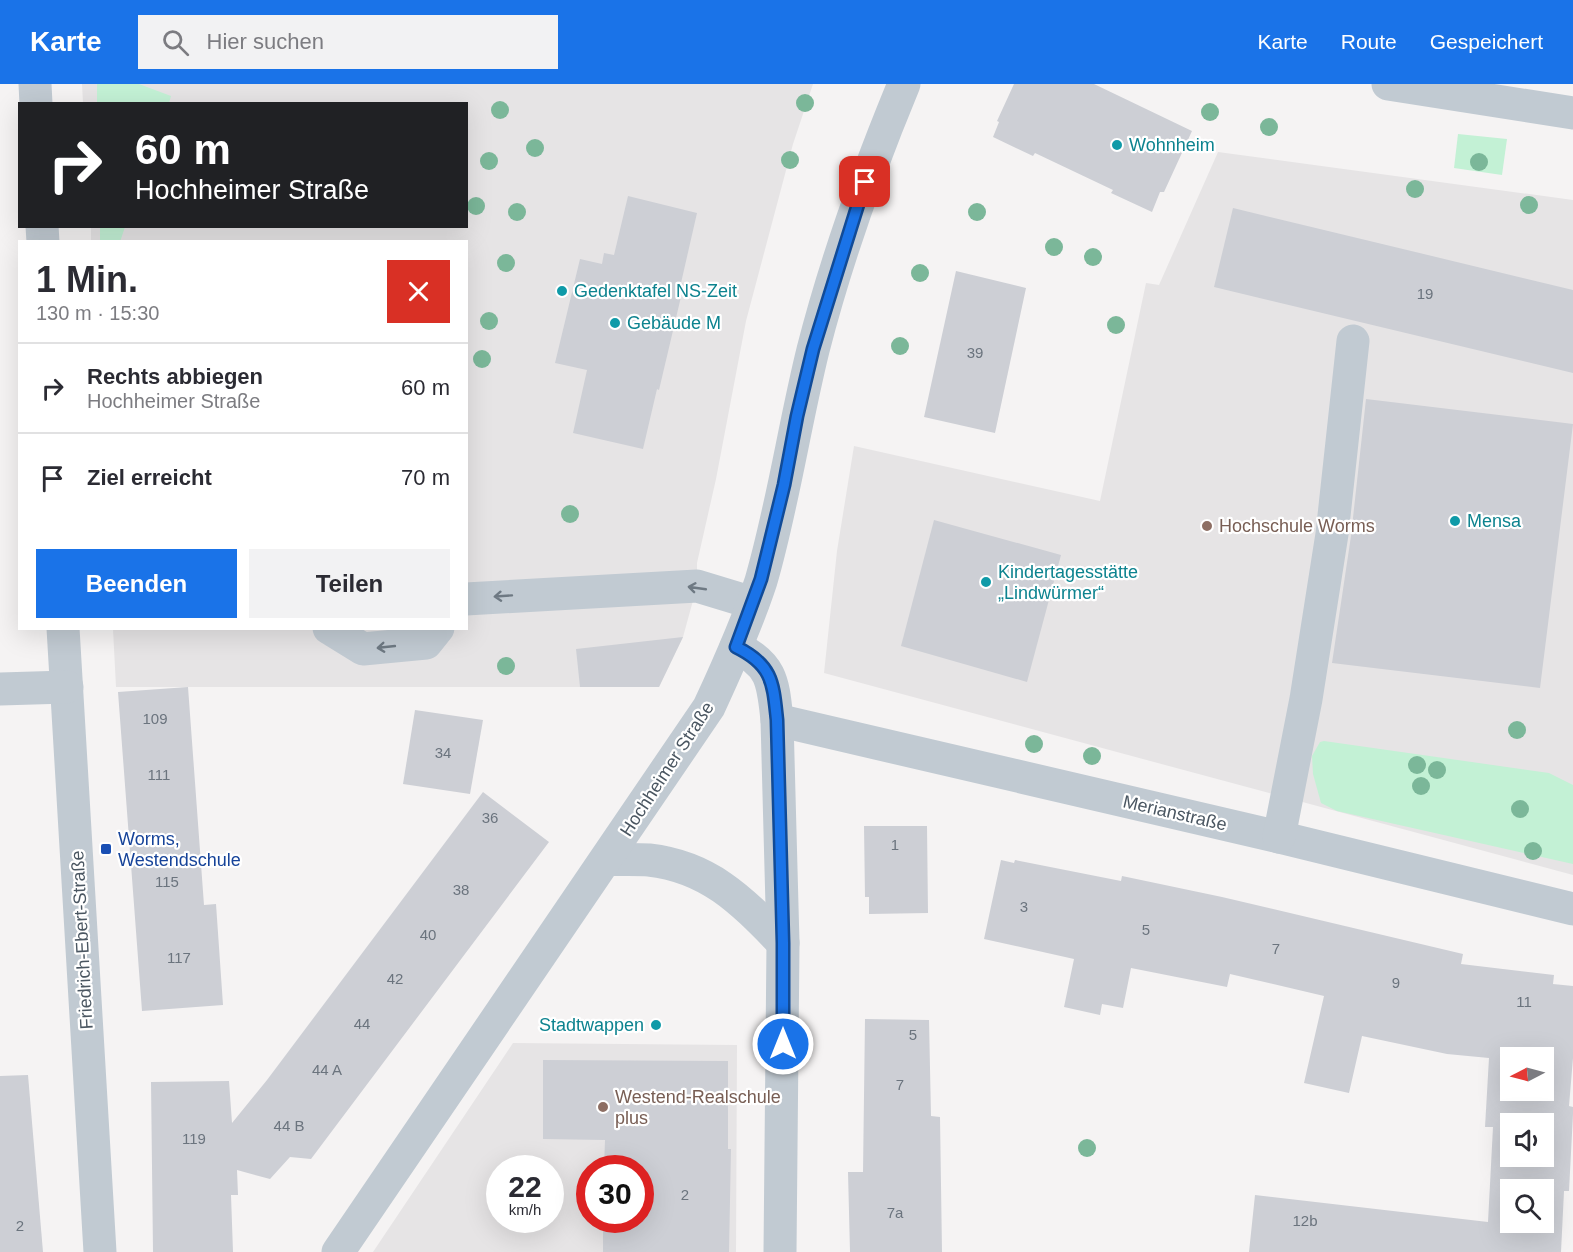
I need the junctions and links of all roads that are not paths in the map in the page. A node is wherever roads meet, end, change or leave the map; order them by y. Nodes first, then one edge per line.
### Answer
1 (35, 84) edge
2 (904, 84) edge
3 (1388, 84) edge
4 (36, 102) edge
5 (1573, 113) edge
6 (1353, 340) dead end
7 (468, 598) edge
8 (753, 603) junction
9 (63, 630) edge
10 (332, 630) edge
11 (436, 630) edge
12 (736, 647) junction
13 (67, 687) junction
14 (0, 689) edge
15 (777, 720) junction
16 (1279, 837) junction
17 (607, 859) junction
18 (1573, 909) edge
19 (783, 943) junction
20 (100, 1252) edge
21 (338, 1252) edge
22 (780, 1252) edge

1 - 4 street
2 - 8 street, Hochheimer Straße
3 - 5 street
6 - 16 street
8 -> 7 street
8 - 12 street, Hochheimer Straße
9 - 13 street, Friedrich-Ebert-Straße
11 -> 10 street
12 - 15 street
12 - 17 street, Hochheimer Straße
13 - 14 street
13 - 20 street, Friedrich-Ebert-Straße
15 - 16 street, Merianstraße
15 - 19 street
16 - 18 street, Merianstraße
17 - 19 street
17 - 21 street, Hochheimer Straße
19 - 22 street

